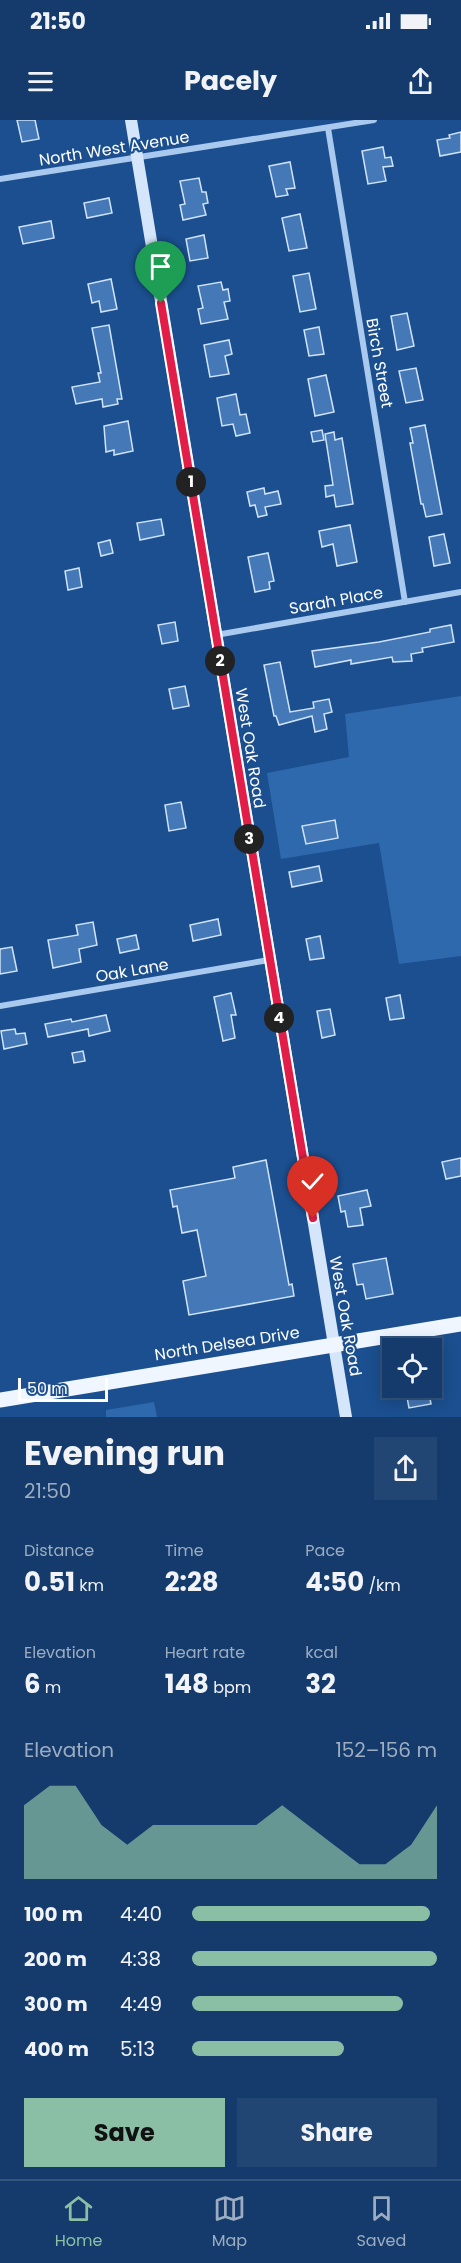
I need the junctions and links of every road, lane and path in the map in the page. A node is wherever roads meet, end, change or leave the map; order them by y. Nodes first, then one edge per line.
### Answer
1 (131, 120) edge
2 (374, 120) edge
3 (328, 128) junction
4 (138, 158) junction
5 (0, 179) edge
6 (461, 592) edge
7 (405, 602) junction
8 (216, 635) junction
9 (269, 960) junction
10 (0, 1006) edge
11 (461, 1324) edge
12 (334, 1344) junction
13 (0, 1400) edge
14 (346, 1417) edge

1 - 4 street, West Oak Road
2 - 3 street, North West Avenue
3 - 4 street, North West Avenue
3 - 7 street, Birch Street
4 - 5 street, North West Avenue
4 - 8 street, West Oak Road
6 - 7 street, Sarah Place
7 - 8 street, Sarah Place
8 - 9 street, West Oak Road
9 - 10 street, Oak Lane
9 - 12 street, West Oak Road
11 - 12 main road, North Delsea Drive
12 - 13 main road, North Delsea Drive
12 - 14 street, West Oak Road

